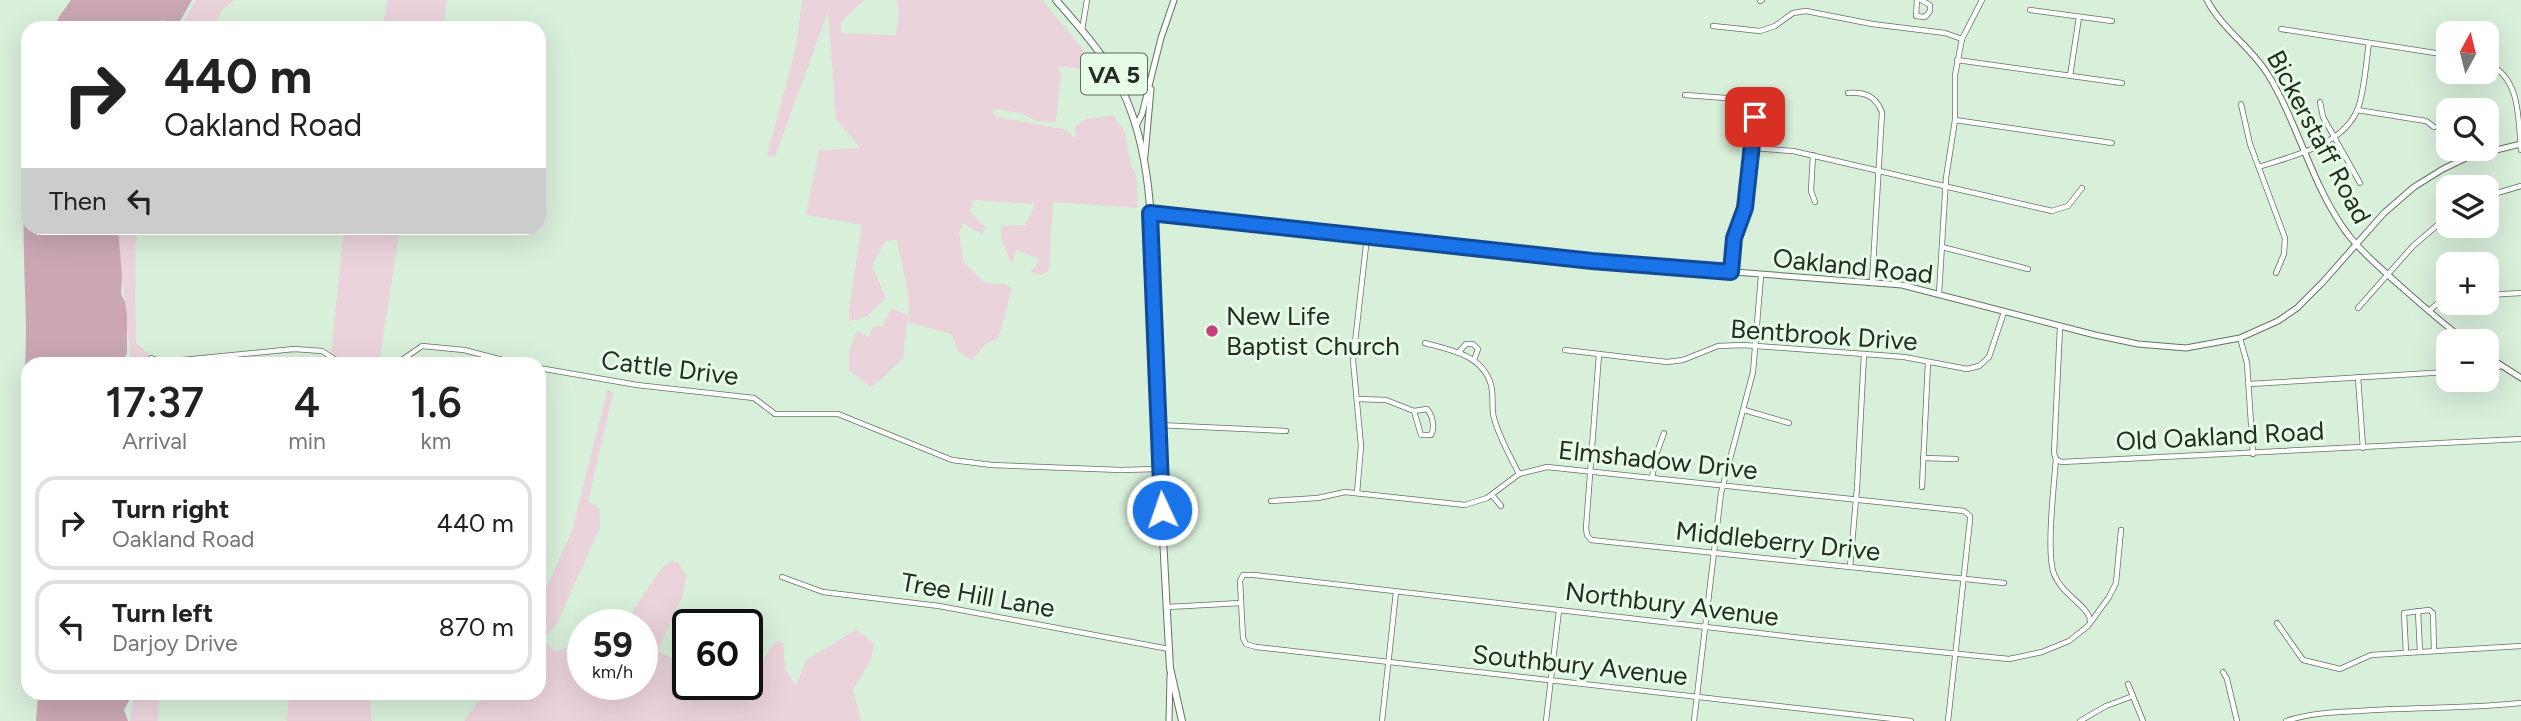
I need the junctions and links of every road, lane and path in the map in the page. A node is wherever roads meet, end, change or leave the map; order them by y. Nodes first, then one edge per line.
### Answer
1 (1056, 0) edge
2 (1087, 0) edge
3 (1174, 0) edge
4 (1982, 0) edge
5 (2207, 0) edge
6 (2030, 10) dead end
7 (2079, 17) junction
8 (2112, 21) dead end
9 (1713, 26) dead end
10 (2281, 29) dead end
11 (1082, 30) junction
12 (1962, 39) junction
13 (2369, 43) junction
14 (2436, 53) edge
15 (1957, 60) junction
16 (2499, 70) edge
17 (2070, 76) junction
18 (1152, 78) junction
19 (2122, 83) dead end
20 (1848, 93) dead end
21 (1685, 95) dead end
22 (1757, 101) junction
23 (1781, 102) dead end
24 (2320, 102) dead end
25 (1144, 103) junction
26 (2241, 104) dead end
27 (2357, 110) junction
28 (1131, 111) junction
29 (1955, 120) junction
30 (1136, 126) junction
31 (2434, 127) dead end
32 (2334, 137) junction
33 (2112, 143) dead end
34 (2521, 144) edge
35 (1752, 148) junction
36 (2521, 150) edge
37 (2304, 151) junction
38 (1812, 155) junction
39 (1145, 163) junction
40 (2259, 167) junction
41 (1879, 171) junction
42 (2360, 183) dead end
43 (2521, 186) edge
44 (1946, 187) junction
45 (2082, 188) dead end
46 (2499, 192) edge
47 (1815, 202) dead end
48 (1150, 213) junction
49 (2436, 226) edge
50 (1367, 237) junction
51 (2356, 246) junction
52 (1942, 247) junction
53 (2028, 269) dead end
54 (1731, 272) junction
55 (2276, 273) dead end
56 (2388, 274) junction
57 (1761, 276) junction
58 (1872, 283) junction
59 (2521, 293) edge
60 (1939, 294) junction
61 (2499, 294) edge
62 (2436, 305) edge
63 (2358, 308) dead end
64 (2429, 311) junction
65 (2004, 312) junction
66 (2060, 327) junction
67 (2451, 329) edge
68 (2240, 338) junction
69 (1425, 343) dead end
70 (1756, 346) junction
71 (1565, 350) dead end
72 (1459, 352) junction
73 (1599, 354) junction
74 (1864, 354) junction
75 (213, 357) edge
76 (332, 357) edge
77 (403, 357) edge
78 (491, 357) edge
79 (1474, 360) junction
80 (1928, 362) junction
81 (2501, 366) edge
82 (546, 369) edge
83 (2436, 373) edge
84 (2358, 377) junction
85 (2521, 378) edge
86 (2249, 384) junction
87 (1358, 399) junction
88 (1744, 410) junction
89 (1414, 411) junction
90 (1788, 423) dead end
91 (1158, 425) junction
92 (1286, 431) dead end
93 (1664, 433) dead end
94 (2521, 439) edge
95 (2363, 448) junction
96 (2253, 454) junction
97 (1923, 457) junction
98 (1956, 459) dead end
99 (2056, 459) junction
100 (1160, 469) junction
101 (1590, 472) junction
102 (1519, 474) junction
103 (1651, 478) junction
104 (1723, 485) junction
105 (1922, 486) dead end
106 (1357, 493) junction
107 (1492, 495) junction
108 (1857, 499) junction
109 (1271, 501) dead end
110 (1501, 506) dead end
111 (2121, 530) dead end
112 (1714, 553) junction
113 (1850, 567) junction
114 (782, 577) dead end
115 (1964, 579) junction
116 (2004, 583) dead end
117 (1396, 592) junction
118 (1241, 603) junction
119 (1167, 607) junction
120 (1559, 610) junction
121 (2417, 611) junction
122 (2277, 623) dead end
123 (2089, 625) junction
124 (1706, 626) junction
125 (2521, 646) edge
126 (1169, 649) junction
127 (2434, 651) junction
128 (2420, 652) junction
129 (2406, 653) junction
130 (1955, 654) junction
131 (1389, 663) junction
132 (1170, 668) junction
133 (2223, 672) dead end
134 (1551, 681) junction
135 (2128, 684) dead end
136 (2133, 696) junction
137 (1697, 697) junction
138 (2521, 703) edge
139 (1181, 718) edge
140 (1169, 719) edge
141 (1382, 721) edge
142 (1546, 721) edge
143 (1694, 721) edge
144 (1911, 721) edge
145 (1948, 721) edge
146 (2080, 721) edge
147 (2143, 721) edge
148 (2237, 721) edge
149 (2286, 721) edge

1 - 11 main road, VA 5
2 - 11 street
3 - 18 street
4 - 12 street
5 - 37 street, Bickerstaff Road
6 - 7 street
7 - 8 street
7 - 17 street
9 - 12 street
10 - 13 street
11 - 28 main road, VA 5
12 - 15 street
13 - 14 street
13 - 27 street
15 - 17 street
15 - 29 street
16 - 34 street
17 - 19 street
18 - 25 street
18 - 39 street
20 - 41 street
21 - 22 street
22 - 23 street
22 - 35 street
24 - 32 street
25 - 28 street
25 - 30 street
26 - 40 street
27 - 31 street
27 - 32 street
28 - 30 main road, VA 5
29 - 33 street
29 - 44 street
30 - 39 main road, VA 5
32 - 37 street
32 - 42 street
34 - 36 street
34 - 51 street, Oakland Road
35 - 38 street
35 - 54 street
37 - 40 street
37 - 51 street, Bickerstaff Road
38 - 41 street
38 - 47 street
39 - 48 main road, VA 5
40 - 55 street
41 - 44 street
41 - 58 street
43 - 46 street
44 - 45 street
44 - 52 street
48 - 50 street, Oakland Road
48 - 91 main road, VA 5
49 - 56 street
50 - 54 street, Oakland Road
50 - 87 street
51 - 56 street, Bickerstaff Road
51 - 68 street, Oakland Road
52 - 53 street
52 - 60 street
54 - 57 street, Oakland Road
56 - 63 street
56 - 64 street, Bickerstaff Road
57 - 58 street, Oakland Road
57 - 70 street
58 - 60 street, Oakland Road
59 - 61 street
60 - 65 street, Oakland Road
62 - 64 street
64 - 67 street, Bickerstaff Road
65 - 66 street, Oakland Road
65 - 80 street, Bentbrook Drive
66 - 68 street, Oakland Road
66 - 99 street
68 - 86 street
69 - 72 street
70 - 73 street, Bentbrook Drive
70 - 74 street, Bentbrook Drive
70 - 88 street
71 - 73 street, Bentbrook Drive
72 - 79 street
72 - 79 street
73 - 101 street
74 - 80 street, Bentbrook Drive
74 - 108 street
75 - 76 street
77 - 78 street
79 - 102 street
80 - 97 street
81 - 85 street
82 - 100 street, Cattle Drive
83 - 84 street
84 - 86 street
84 - 95 street
86 - 96 street
87 - 89 street
87 - 106 street
88 - 90 street
88 - 104 street
89 - 89 street
91 - 92 street
91 - 100 main road, VA 5
93 - 103 street
94 - 95 street, Old Oakland Road
95 - 96 street, Old Oakland Road
96 - 99 street, Old Oakland Road
97 - 98 street
97 - 105 street
99 - 123 street
100 - 119 main road, VA 5
101 - 102 street, Elmshadow Drive
101 - 103 street, Elmshadow Drive
101 - 112 street, Middleberry Drive
102 - 107 street, Elmshadow Drive
103 - 104 street, Elmshadow Drive
104 - 108 street, Elmshadow Drive
104 - 112 street
106 - 107 street, Elmshadow Drive
106 - 109 street, Elmshadow Drive
107 - 110 street
108 - 113 street
108 - 115 street, Elmshadow Drive
111 - 123 street, Northbury Avenue
112 - 113 street, Middleberry Drive
112 - 124 street
113 - 115 street, Middleberry Drive
114 - 126 street, Tree Hill Lane
115 - 116 street, Middleberry Drive
115 - 130 street
117 - 118 street, Northbury Avenue
117 - 120 street, Northbury Avenue
117 - 131 street
118 - 119 street
118 - 131 street, Southbury Avenue
119 - 126 main road, VA 5
120 - 124 street, Northbury Avenue
120 - 134 street
121 - 127 street
121 - 128 street
121 - 129 street
122 - 129 street
123 - 130 street, Northbury Avenue
124 - 130 street, Northbury Avenue
124 - 137 street
125 - 127 street
126 - 132 main road, VA 5
127 - 128 street
128 - 129 street
130 - 145 street
131 - 134 street, Southbury Avenue
131 - 141 street
132 - 139 main road, VA 5
132 - 140 street
133 - 148 street
134 - 137 street, Southbury Avenue
134 - 142 street
135 - 136 street
136 - 146 street
136 - 147 street
137 - 143 street
137 - 144 street, Southbury Avenue
138 - 149 street
139 - 140 street

